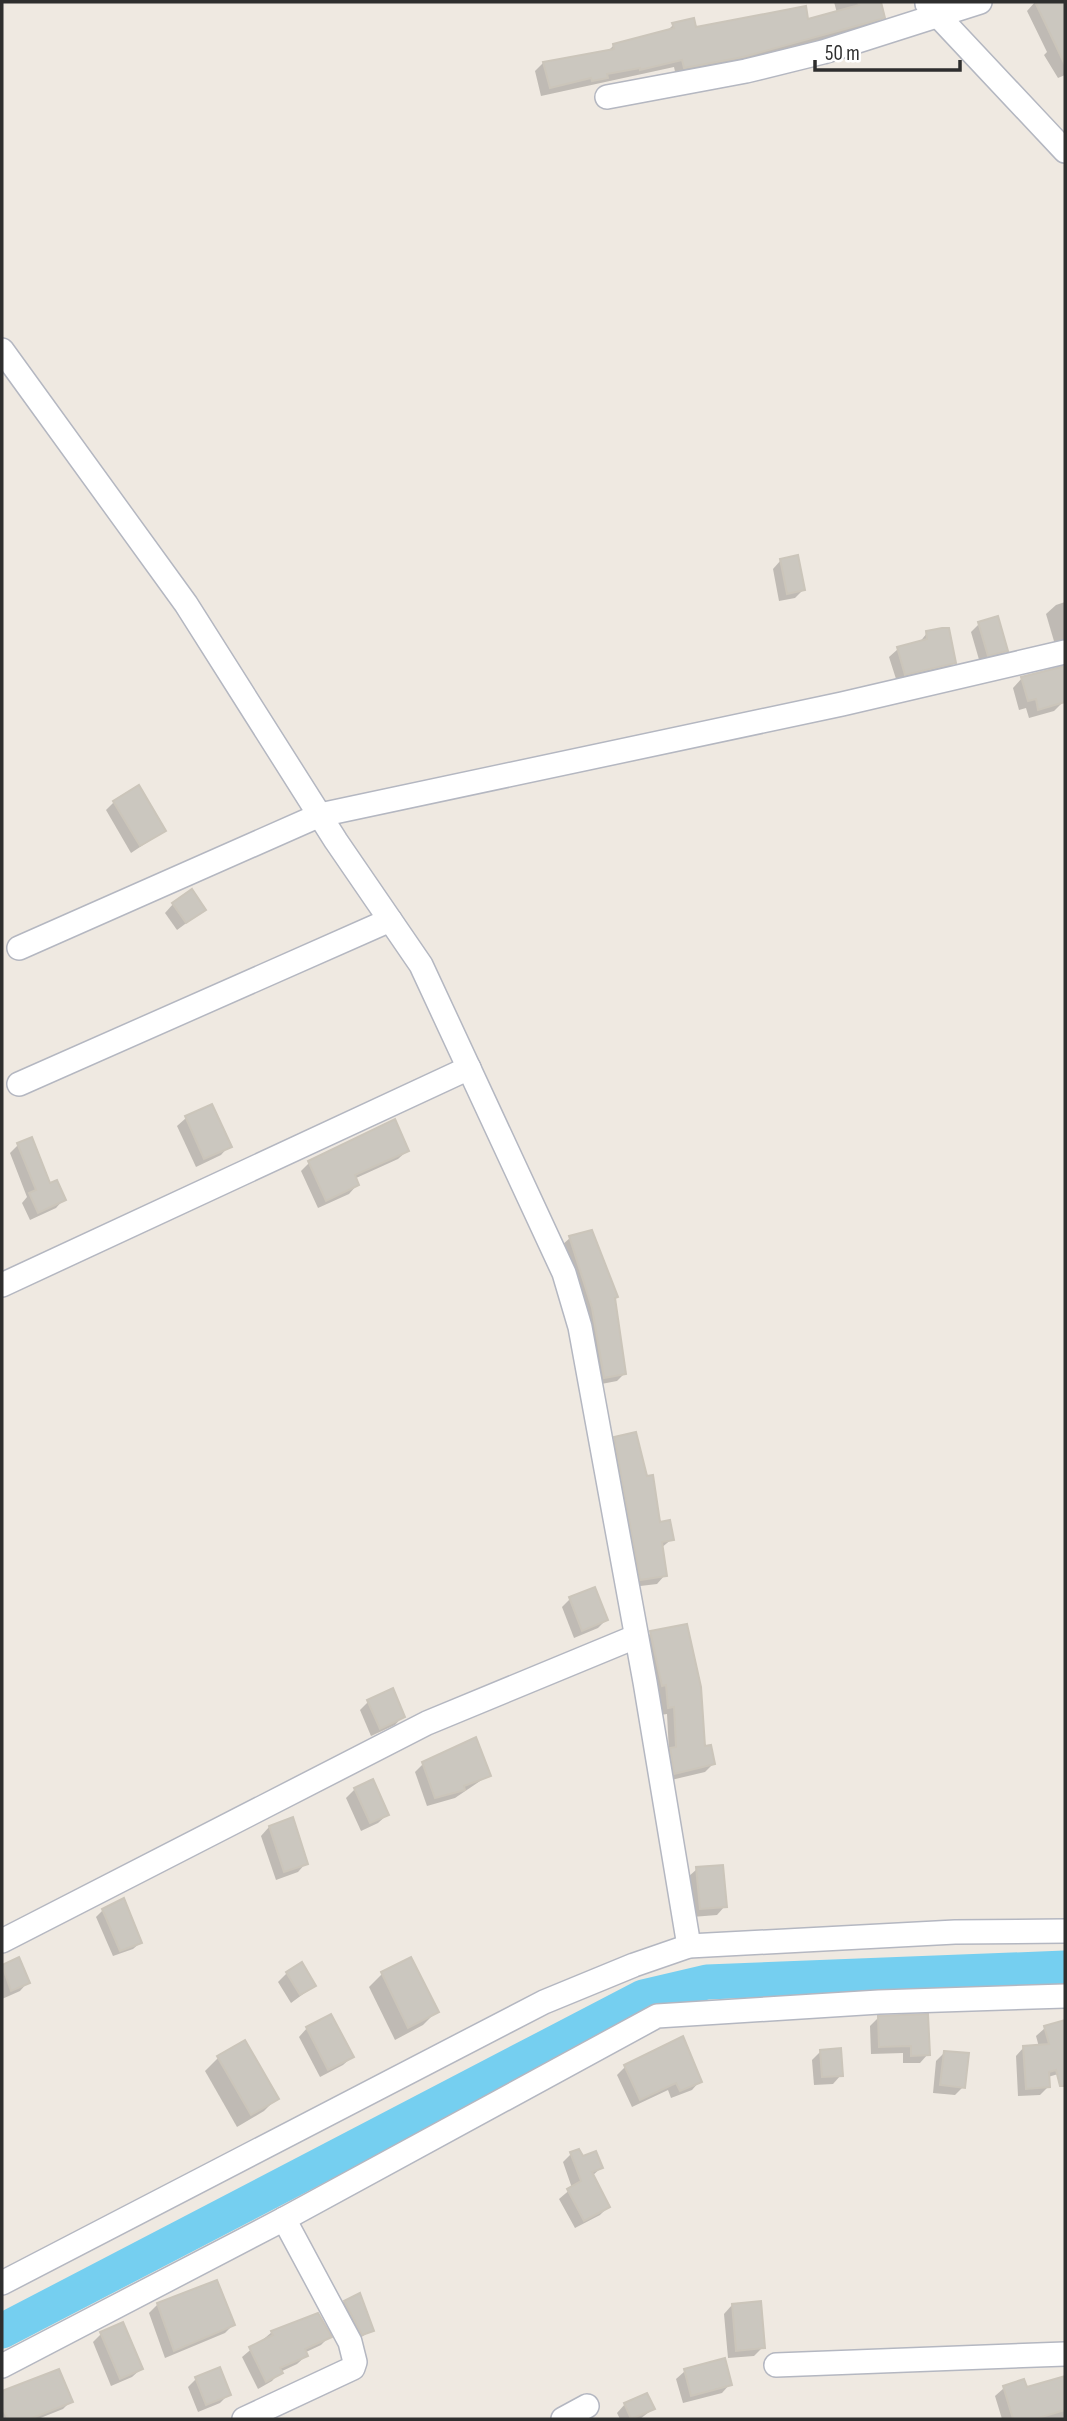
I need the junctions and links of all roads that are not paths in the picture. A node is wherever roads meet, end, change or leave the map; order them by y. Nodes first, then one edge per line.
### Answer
1 (980, 2) edge
2 (930, 8) edge
3 (607, 97) dead end
4 (1065, 151) edge
5 (2, 350) edge
6 (1065, 652) edge
7 (320, 815) junction
8 (390, 919) junction
9 (19, 948) dead end
10 (469, 1068) junction
11 (19, 1084) dead end
12 (2, 1285) edge
13 (635, 1637) junction
14 (1065, 1931) edge
15 (2, 1941) edge
16 (689, 1946) junction
17 (1065, 1996) edge
18 (284, 2219) junction
19 (2, 2283) edge
20 (1065, 2354) edge
21 (776, 2365) dead end
22 (2, 2366) edge
23 (587, 2406) dead end
24 (244, 2419) edge
25 (563, 2419) edge

1 - 2 street
2 - 3 street
2 - 4 street
5 - 7 street
6 - 7 street
7 - 8 street
7 - 9 street
8 - 10 street
8 - 11 street
10 - 12 street
10 - 13 street
13 - 15 street
13 - 16 street
14 - 16 street
16 - 19 street
17 - 18 street
18 - 22 street
18 - 24 street
20 - 21 street
23 - 25 street

